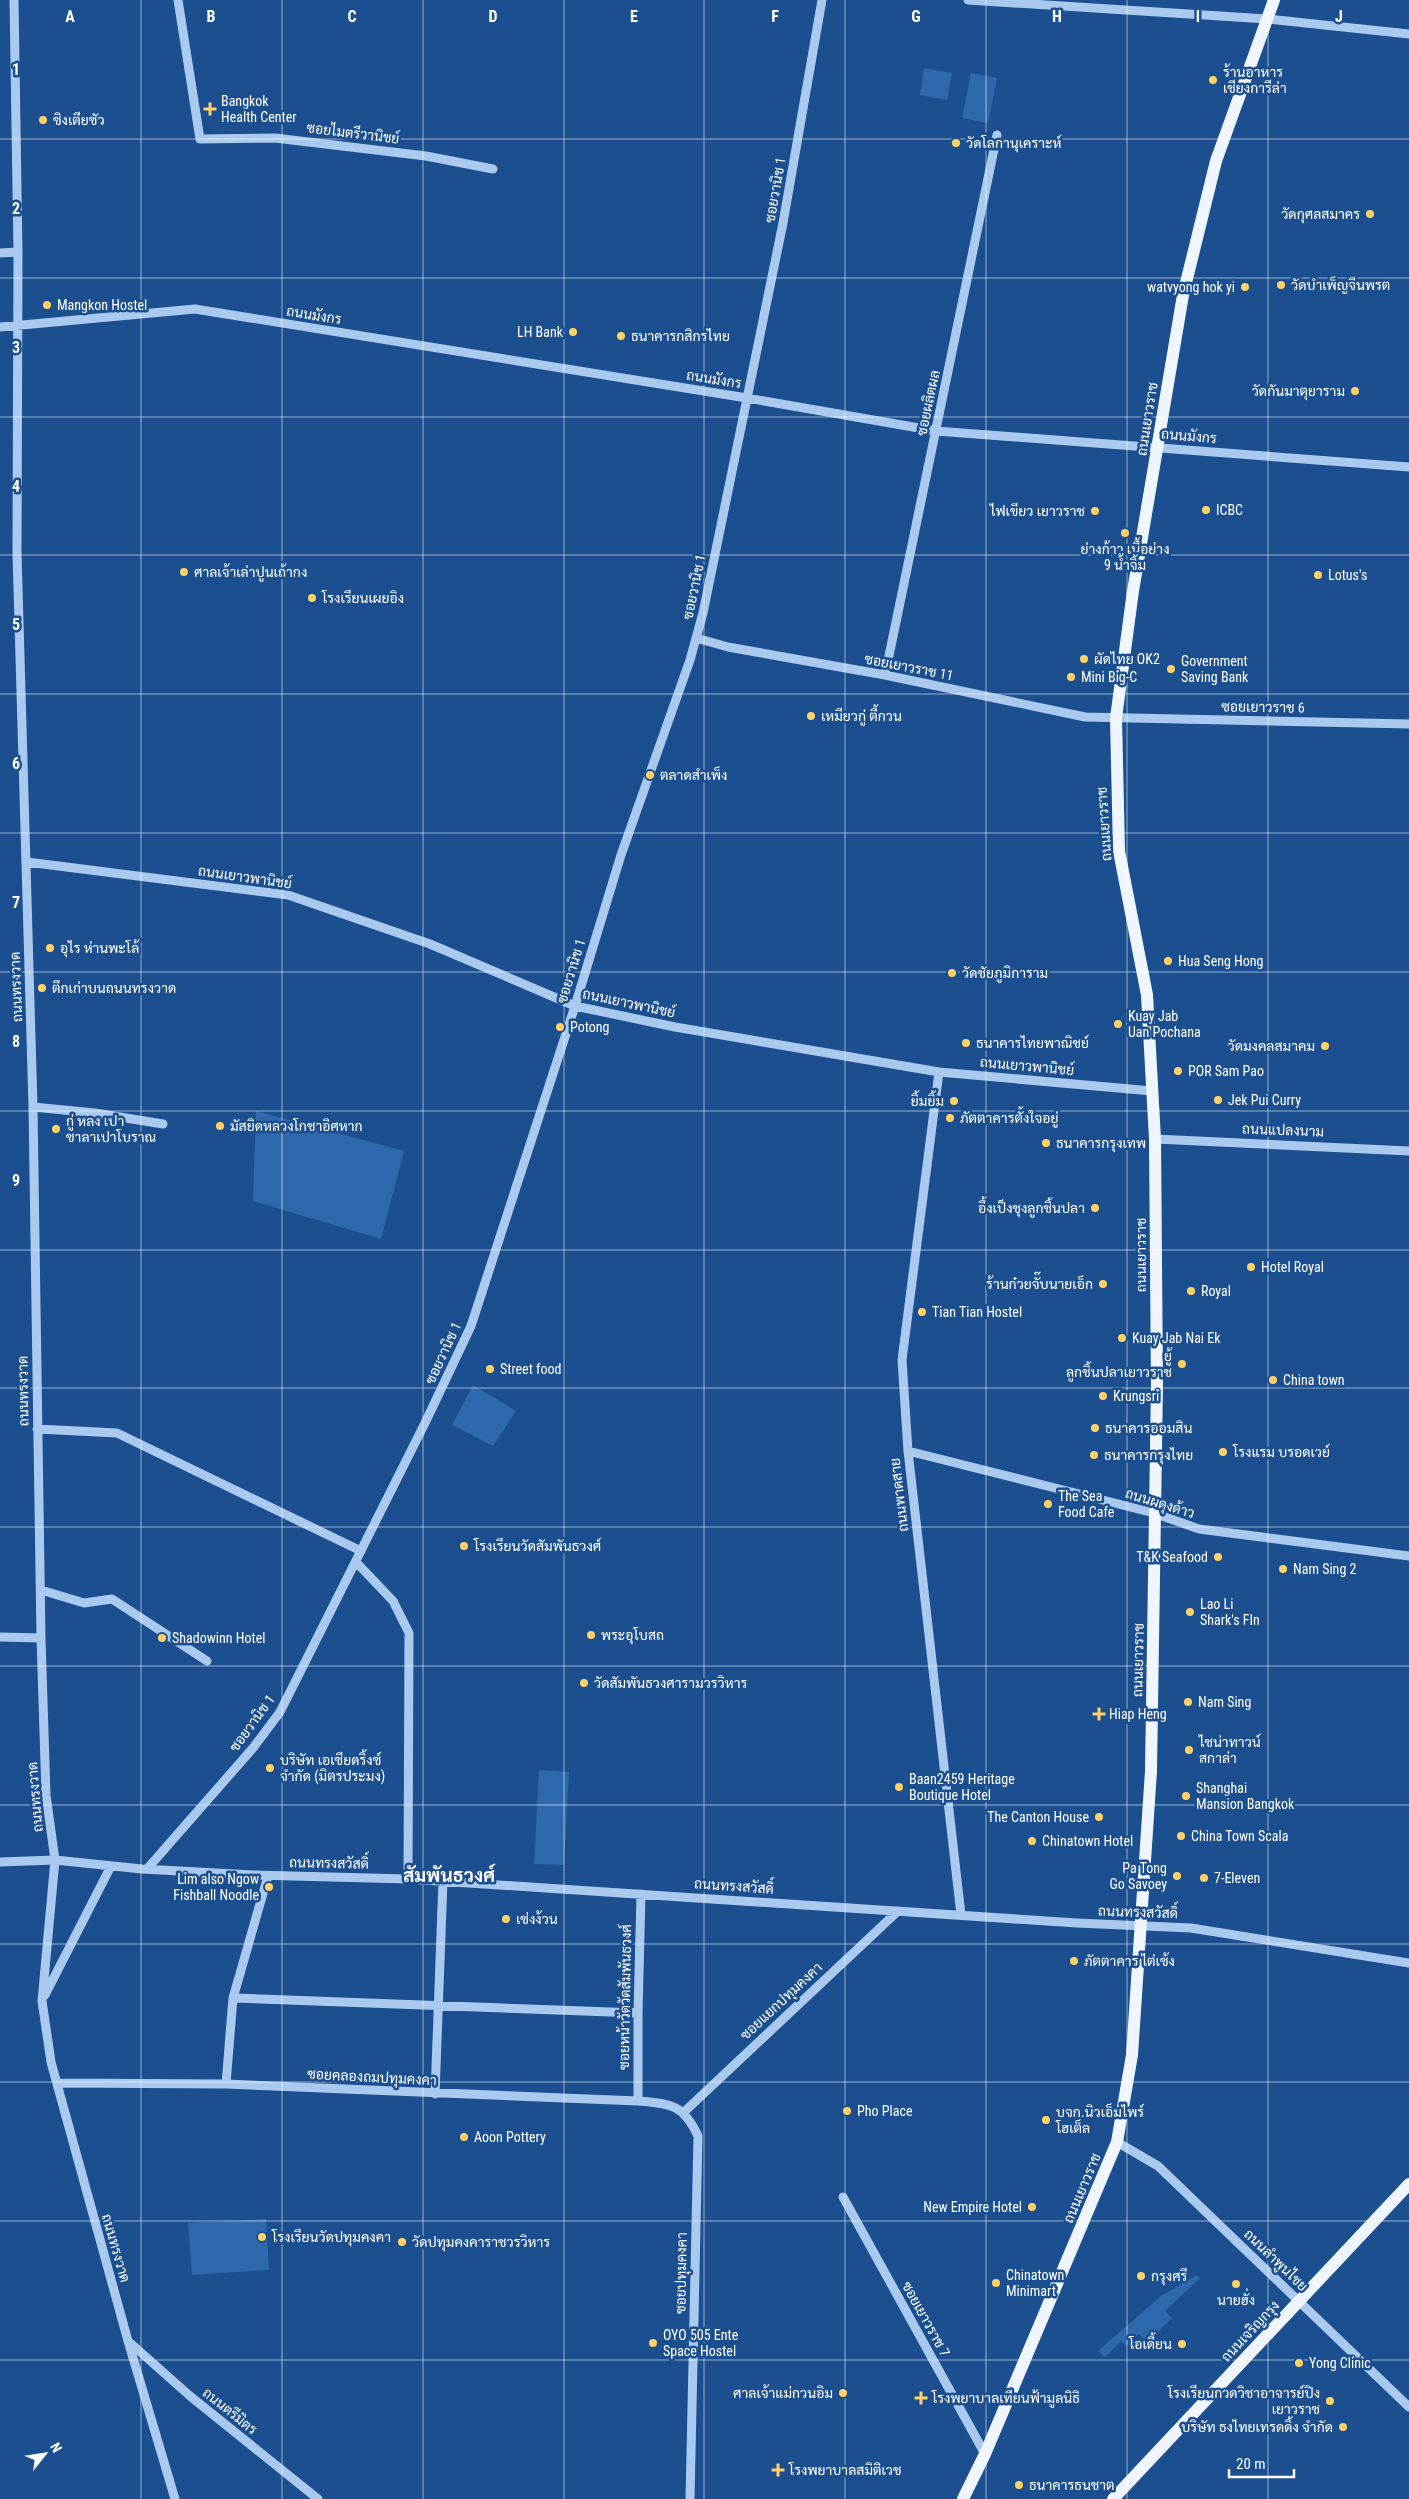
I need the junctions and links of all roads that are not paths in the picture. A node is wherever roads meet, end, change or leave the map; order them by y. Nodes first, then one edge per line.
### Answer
1 (14, 0) edge
2 (178, 0) edge
3 (822, 0) edge
4 (968, 0) edge
5 (1274, 0) edge
6 (1057, 3) edge
7 (1267, 19) junction
8 (1409, 34) edge
9 (997, 135) dead end
10 (492, 169) dead end
11 (18, 252) junction
12 (0, 253) edge
13 (17, 326) junction
14 (0, 327) edge
15 (747, 398) junction
16 (936, 431) junction
17 (1157, 447) junction
18 (1409, 467) edge
19 (696, 638) junction
20 (885, 676) junction
21 (1116, 718) junction
22 (1409, 724) edge
23 (27, 862) junction
24 (575, 1006) junction
25 (939, 1072) junction
26 (1152, 1091) junction
27 (33, 1107) junction
28 (163, 1124) dead end
29 (1156, 1139) junction
30 (1409, 1151) edge
31 (37, 1429) junction
32 (908, 1451) junction
33 (1154, 1513) junction
34 (361, 1551) junction
35 (1409, 1556) edge
36 (356, 1562) junction
37 (41, 1590) junction
38 (0, 1637) edge
39 (41, 1638) junction
40 (207, 1661) dead end
41 (55, 1860) junction
42 (0, 1862) edge
43 (111, 1866) junction
44 (147, 1869) junction
45 (268, 1876) junction
46 (408, 1879) junction
47 (443, 1881) junction
48 (641, 1894) junction
49 (898, 1911) junction
50 (961, 1916) junction
51 (1141, 1927) junction
52 (1409, 1963) edge
53 (233, 1998) junction
54 (42, 2001) junction
55 (437, 2006) junction
56 (638, 2013) junction
57 (56, 2083) junction
58 (226, 2084) junction
59 (435, 2094) junction
60 (638, 2101) junction
61 (684, 2112) junction
62 (1117, 2142) junction
63 (1409, 2184) edge
64 (843, 2197) dead end
65 (1298, 2301) junction
66 (128, 2341) junction
67 (1409, 2407) edge
68 (985, 2454) junction
69 (175, 2499) edge
70 (318, 2499) edge
71 (690, 2499) edge
72 (963, 2499) edge
73 (1114, 2499) edge

1 - 11 street, ถนนทรงวาด
2 - 10 street, ซอยไมตรีวานิชย์
3 - 15 street, ซอยวานิช 1
4 - 6 street
5 - 7 main road, ถนนเยาวราช
6 - 7 street
7 - 8 street
7 - 17 main road, ถนนเยาวราช
9 - 16 street, ซอยผลิตผล
11 - 12 street
11 - 13 street, ถนนทรงวาด
13 - 14 street, ถนนมังกร
13 - 15 street, ถนนมังกร
13 - 23 street, ถนนทรงวาด
15 - 16 street, ถนนมังกร
15 - 19 street, ซอยวานิช 1
16 - 17 street, ถนนมังกร
16 - 20 street, ซอยผลิตผล
17 - 18 street, ถนนมังกร
17 - 21 main road, ถนนเยาวราช
19 - 20 street, ซอยเยาวราช 11
19 - 24 street, ซอยวานิช 1
20 - 21 street, ซอยเยาวราช 11
21 - 22 street, ซอยเยาวราช 6
21 - 26 main road, ถนนเยาวราช
23 - 24 street, ถนนเยาวพานิชย์
23 - 27 street, ถนนทรงวาด
24 - 25 street, ถนนเยาวพานิชย์
24 - 34 street, ซอยวานิช 1
25 - 26 street, ถนนเยาวพานิชย์
25 - 32 street, ถนนพาดสาย
26 - 29 main road, ถนนเยาวราช
27 - 28 street
27 - 31 street, ถนนทรงวาด
29 - 30 street, ถนนแปลงนาม
29 - 33 main road, ถนนเยาวราช
31 - 34 street
31 - 37 street, ถนนทรงวาด
32 - 33 street, ถนนผดุงด้าว
32 - 50 street, ถนนพาดสาย
33 - 35 street, ถนนผดุงด้าว
33 - 51 main road, ถนนเยาวราช
34 - 36 street, ซอยวานิช 1
36 - 44 street, ซอยวานิช 1
36 - 46 street
37 - 39 street, ถนนทรงวาด
37 - 40 street
38 - 39 street
39 - 41 street, ถนนทรงวาด
41 - 42 street, ถนนทรงสวัสดิ์
41 - 43 street, ถนนทรงสวัสดิ์
41 - 54 street, ถนนทรงวาด
43 - 44 street, ถนนทรงสวัสดิ์
43 - 54 street
44 - 45 street, ถนนทรงสวัสดิ์
45 - 46 street, ถนนทรงสวัสดิ์
45 - 53 street
46 - 47 street, ถนนทรงสวัสดิ์
47 - 48 street, ถนนทรงสวัสดิ์
47 - 55 street
48 - 49 street, ถนนทรงสวัสดิ์
48 - 56 street, ซอยหน้าวัดวัดสัมพันธวงศ์
49 - 50 street, ถนนทรงสวัสดิ์
49 - 61 street, ซอยแยกปทุมคงคา
50 - 51 street, ถนนทรงสวัสดิ์
51 - 52 street, ถนนทรงสวัสดิ์
51 - 62 main road, ถนนเยาวราช
53 - 55 street
53 - 58 street
54 - 57 street, ถนนทรงวาด
55 - 56 street
55 - 59 street
56 - 60 street, ซอยหน้าวัดวัดสัมพันธวงศ์
57 - 58 street, ซอยคลองถมปทุมคงคา
57 - 66 street, ถนนทรงวาด
58 - 59 street, ซอยคลองถมปทุมคงคา
59 - 60 street, ซอยคลองถมปทุมคงคา
60 - 61 street, ซอยคลองถมปทุมคงคา
61 - 71 street, ซอยปทุมคงคา
62 - 65 street, ถนนลำพูนไชย
62 - 68 main road, ถนนเยาวราช
63 - 65 main road, ถนนเจริญกรุง
64 - 68 street, ซอยเยาวราช 7
65 - 67 street, ถนนลำพูนไชย
65 - 73 main road, ถนนเจริญกรุง
66 - 69 street, ถนนทรงวาด
66 - 70 street, ถนนตรีมิตร
68 - 72 main road, ถนนเยาวราช

